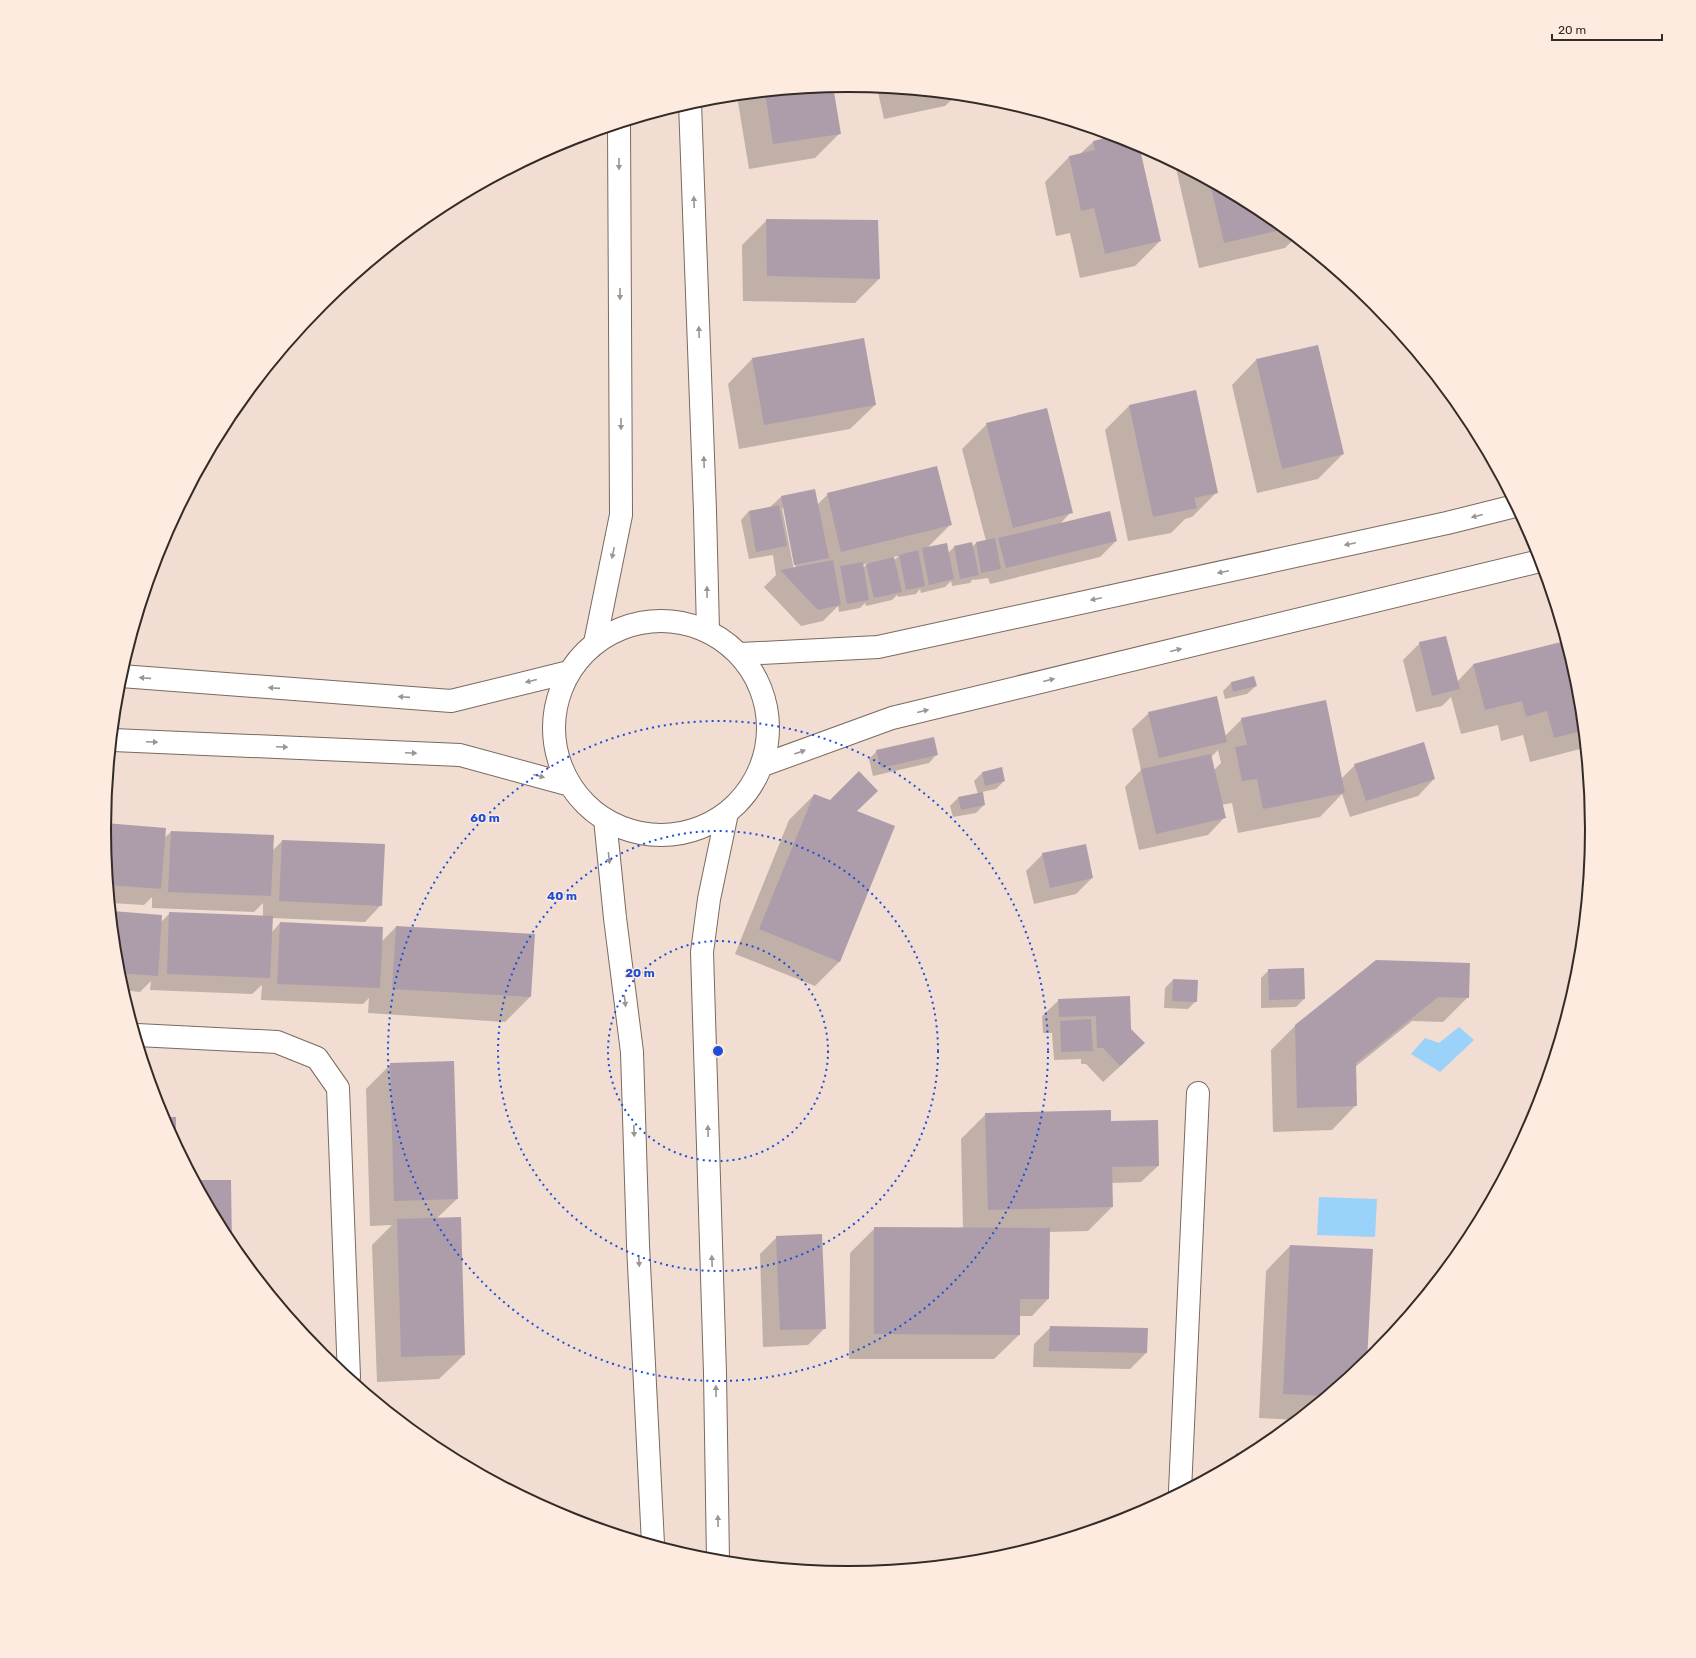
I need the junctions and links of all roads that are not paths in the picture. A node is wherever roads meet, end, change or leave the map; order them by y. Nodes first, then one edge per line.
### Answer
1 (690, 109) edge
2 (619, 129) edge
3 (1511, 507) edge
4 (1535, 562) edge
5 (708, 630) junction
6 (595, 643) junction
7 (740, 654) junction
8 (569, 672) junction
9 (127, 677) edge
10 (116, 740) edge
11 (763, 765) junction
12 (570, 785) junction
13 (727, 813) junction
14 (605, 819) junction
15 (141, 1035) edge
16 (1198, 1093) dead end
17 (349, 1371) edge
18 (1180, 1487) edge
19 (653, 1540) edge
20 (718, 1554) edge

5 -> 1 street
2 -> 6 street
3 -> 7 street
11 -> 4 street
5 - 6 street
5 - 7 street
6 - 8 street
7 - 11 street
8 -> 9 street
8 - 12 street
10 -> 12 street
11 - 13 street
12 - 14 street
13 - 14 street
20 -> 13 street
14 -> 19 street
15 - 17 street
16 - 18 street

